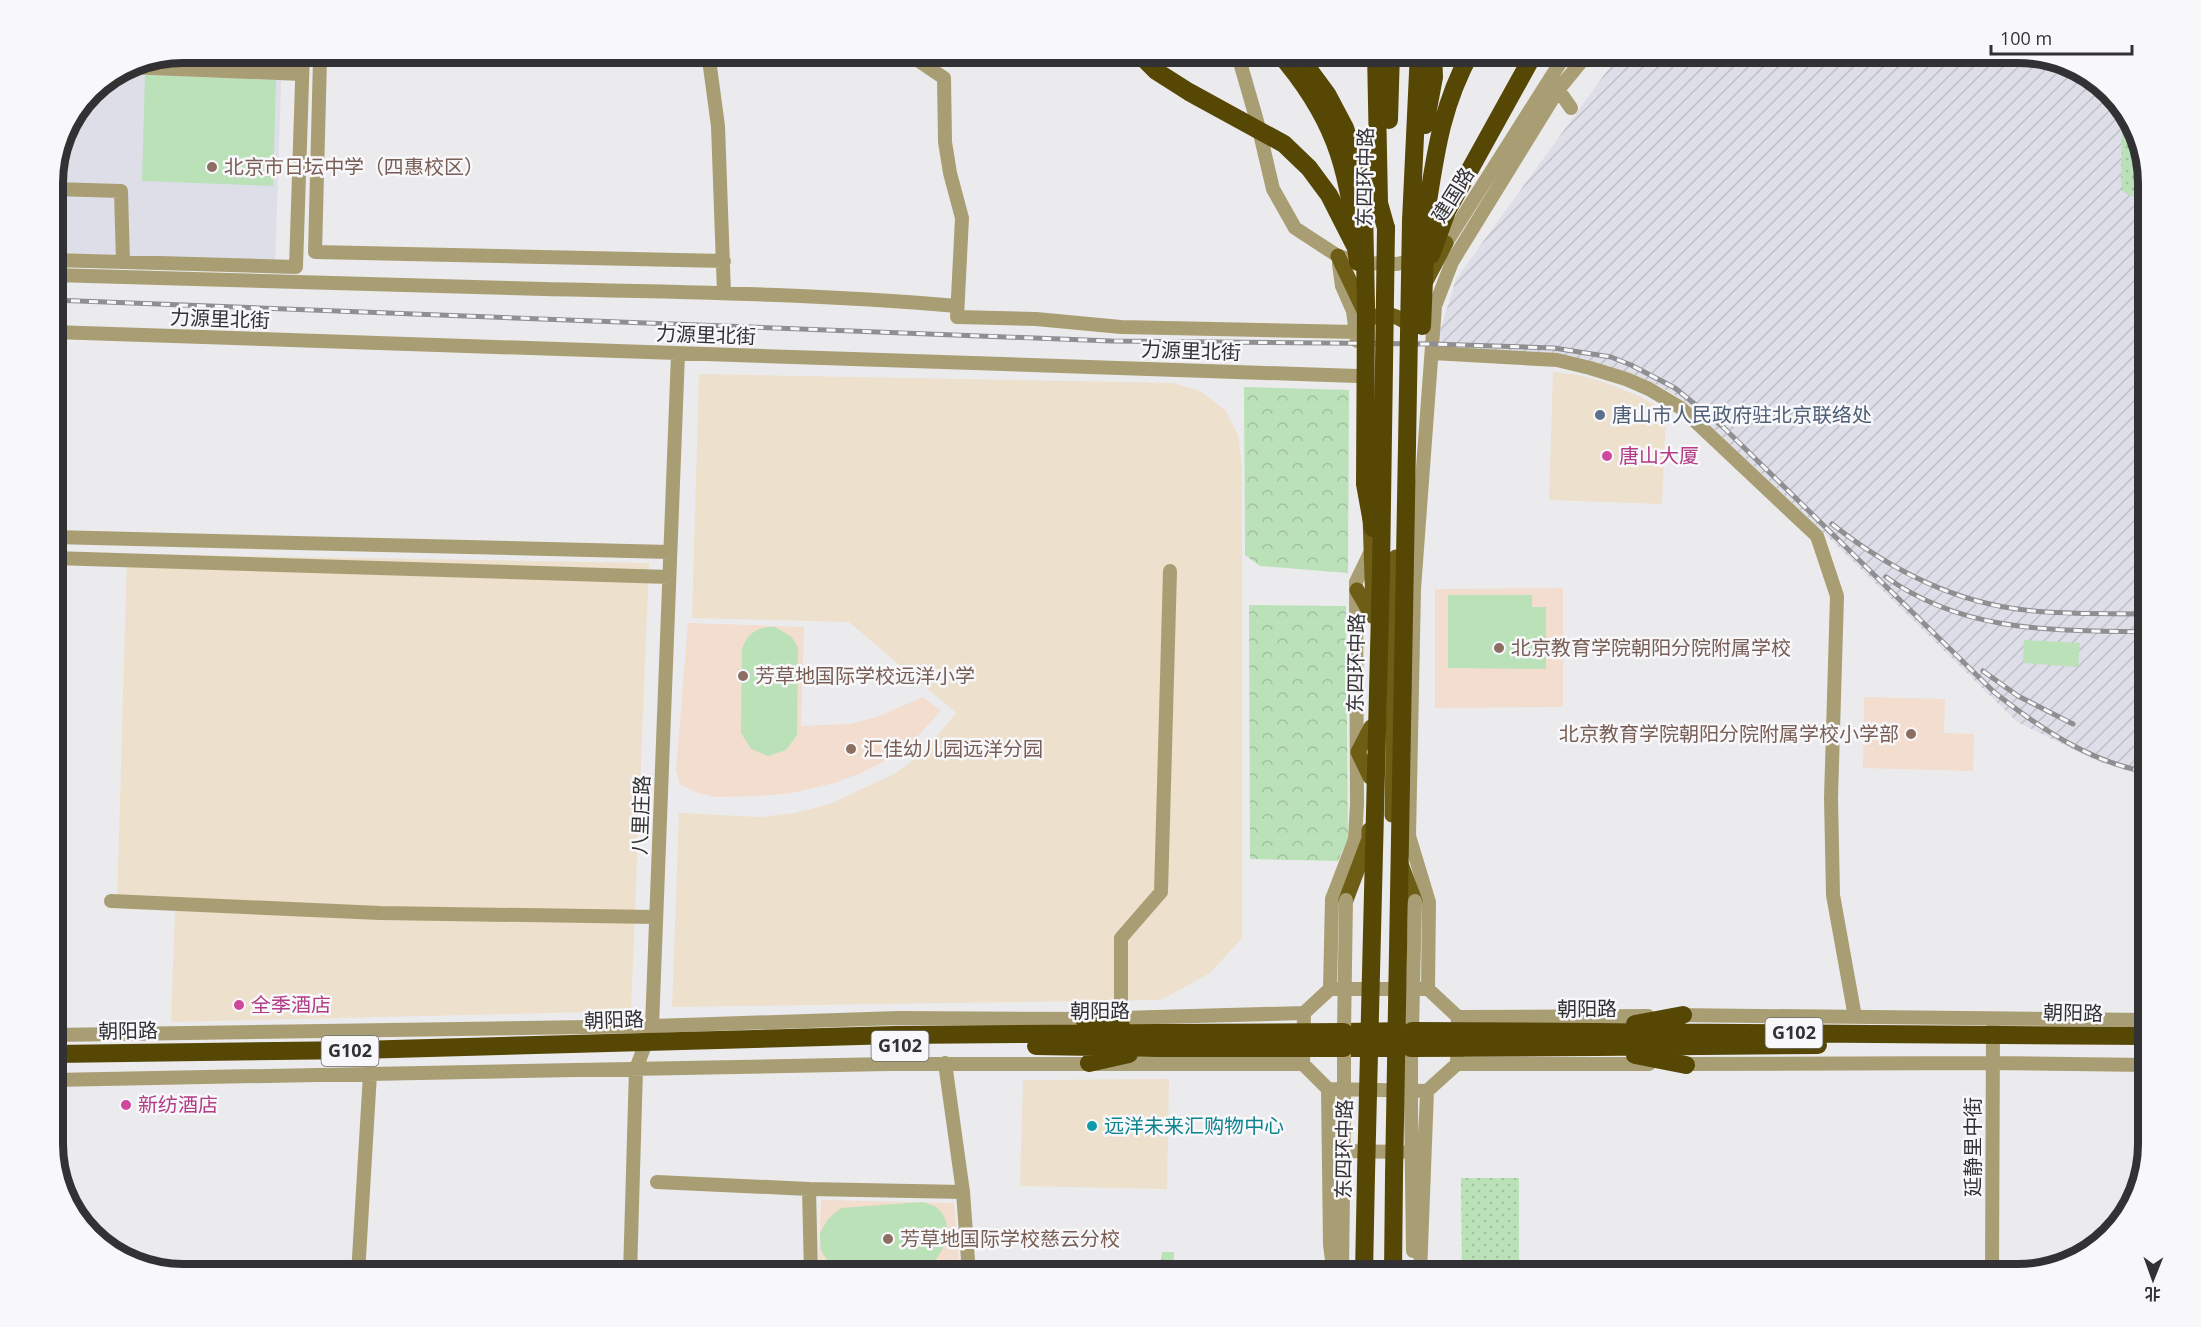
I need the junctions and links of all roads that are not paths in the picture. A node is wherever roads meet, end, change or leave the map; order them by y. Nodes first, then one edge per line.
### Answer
1 (302, 63) edge
2 (320, 63) edge
3 (709, 63) edge
4 (922, 63) edge
5 (1148, 63) edge
6 (1240, 63) edge
7 (1287, 63) edge
8 (1304, 63) edge
9 (1376, 63) edge
10 (1391, 63) edge
11 (1429, 63) edge
12 (1466, 63) edge
13 (1529, 63) edge
14 (1558, 63) edge
15 (1579, 63) edge
16 (175, 64) edge
17 (146, 68) edge
18 (175, 69) junction
19 (302, 74) junction
20 (1550, 78) junction
21 (1558, 90) junction
22 (1571, 108) dead end
23 (63, 189) edge
24 (1386, 228) junction
25 (1446, 243) junction
26 (1356, 248) junction
27 (1338, 256) junction
28 (63, 260) edge
29 (724, 261) junction
30 (123, 262) junction
31 (63, 275) edge
32 (1424, 283) junction
33 (724, 293) junction
34 (957, 306) junction
35 (1368, 313) junction
36 (1404, 321) junction
37 (63, 332) edge
38 (1357, 332) junction
39 (1432, 353) junction
40 (678, 354) junction
41 (1357, 376) junction
42 (1370, 426) junction
43 (1400, 426) junction
44 (1370, 447) junction
45 (63, 537) edge
46 (670, 552) junction
47 (1370, 553) junction
48 (63, 558) edge
49 (1406, 570) junction
50 (1170, 571) dead end
51 (1381, 571) junction
52 (669, 577) junction
53 (1357, 590) junction
54 (1373, 618) junction
55 (1371, 727) junction
56 (1358, 752) junction
57 (1370, 777) junction
58 (1346, 900) joint
59 (1415, 900) joint
60 (111, 901) dead end
61 (656, 917) junction
62 (1330, 988) junction
63 (1428, 989) junction
64 (1304, 1013) junction
65 (1683, 1015) junction
66 (1458, 1017) junction
67 (1856, 1017) junction
68 (1121, 1018) junction
69 (1084, 1019) junction
70 (2138, 1021) edge
71 (1993, 1032) junction
72 (63, 1035) edge
73 (2138, 1036) edge
74 (1344, 1040) junction
75 (1412, 1040) junction
76 (1595, 1040) junction
77 (1157, 1041) junction
78 (2138, 1045) edge
79 (644, 1047) junction
80 (63, 1054) edge
81 (1089, 1063) junction
82 (1993, 1063) junction
83 (63, 1064) edge
84 (945, 1064) junction
85 (1303, 1064) junction
86 (1457, 1064) junction
87 (1686, 1065) junction
88 (2138, 1065) edge
89 (370, 1074) junction
90 (63, 1080) edge
91 (1328, 1089) junction
92 (1427, 1091) junction
93 (1343, 1151) junction
94 (1410, 1152) junction
95 (657, 1182) dead end
96 (809, 1189) junction
97 (963, 1192) junction
98 (359, 1264) edge
99 (631, 1264) edge
100 (811, 1264) edge
101 (968, 1264) edge
102 (1333, 1264) edge
103 (1342, 1264) edge
104 (1364, 1264) edge
105 (1393, 1264) edge
106 (1413, 1264) edge
107 (1420, 1264) edge
108 (1992, 1264) edge

1 - 19 street
2 - 29 street
3 - 29 street
4 - 34 street
5 - 26 highway, bridge
6 - 27 street, 建国路
7 - 26 highway
8 - 35 highway, bridge
9 - 24 highway
10 - 24 highway, 东四环中路
11 - 49 highway, bridge
12 - 32 highway, bridge
13 - 32 highway, bridge
14 - 20 street, 建国路
15 - 21 street
16 - 18 street
17 - 18 street
18 - 19 street
19 - 30 street
20 - 21 street
20 - 25 street, 建国路
21 - 22 street
21 - 39 street
23 - 30 street
24 - 51 highway, 东四环中路, bridge
25 - 27 street, 建国路
25 - 36 main road, 东四环中路
26 - 35 highway, bridge
27 - 35 main road, 东四环中路
27 - 38 street, 东四环中路
28 - 30 street
29 - 33 street
31 - 33 street
32 - 49 highway, bridge
33 - 34 street
34 - 38 street
35 - 36 main road
35 - 38 main road
35 - 42 main road, 东四环中路
35 - 51 highway, bridge
36 - 43 main road, 东四环中路
37 - 40 street, 力源里北街
38 - 41 street, 东四环中路
39 - 63 street
39 - 67 street
40 - 41 street, 力源里北街
40 - 46 street, 八里庄路
41 - 44 street, 东四环中路
42 - 43 main road
42 - 44 main road, 东四环中路
43 - 59 main road, 东四环中路
44 - 47 main road, 东四环中路
45 - 46 street
46 - 52 street, 八里庄路
47 - 53 street, 东四环中路
47 - 54 main road, 东四环中路
48 - 52 street
49 - 105 highway, bridge
50 - 68 street
51 - 104 highway, 东四环中路, bridge
52 - 61 street, 八里庄路
53 - 54 main road
53 - 56 street, 东四环中路
54 - 55 main road, 东四环中路
55 - 56 main road
55 - 57 main road, 东四环中路
56 - 57 main road
56 - 62 street, 东四环中路
57 - 58 main road, 东四环中路
58 - 74 street, 东四环中路, bridge
59 - 75 street, 东四环中路, bridge
60 - 61 street
61 - 79 street, 八里庄路
62 - 63 street
62 - 64 street
63 - 66 street
64 - 68 street, 朝阳路
64 - 85 street
65 - 66 street, 朝阳路
65 - 67 street, 朝阳路
65 - 76 highway
66 - 86 street
67 - 71 street, 朝阳路
68 - 69 street, 朝阳路
69 - 77 highway
69 - 79 street, 朝阳路
70 - 71 street, 朝阳路
71 - 73 highway, 朝阳路 / G102
71 - 76 highway, 朝阳路 / G102
71 - 78 highway, 朝阳路 / G102
71 - 82 street, 延静里中街
72 - 79 street, 朝阳路
74 - 75 highway, 朝阳路 / G102, bridge
74 - 77 highway, 朝阳路 / G102, bridge
74 - 93 street, 东四环中路, bridge
75 - 76 highway, 朝阳路 / G102, bridge
75 - 94 street, 东四环中路, bridge
76 - 87 highway
77 - 79 highway, 朝阳路 / G102
77 - 81 highway
79 - 80 highway, 朝阳路 / G102
79 - 83 highway, 朝阳路 / G102
79 - 84 street, 朝阳路
79 - 89 street, 朝阳路
79 - 99 street, 八里庄路
81 - 84 street, 朝阳路
81 - 85 street, 朝阳路
82 - 87 street
82 - 88 street
82 - 108 street, 延静里中街
84 - 97 street
85 - 91 street
86 - 87 street
86 - 92 street
89 - 90 street, 朝阳路
89 - 98 street
91 - 92 street
91 - 102 street, 东四环中路
92 - 107 street
93 - 94 street
93 - 103 street, 东四环中路
94 - 106 street, 东四环中路
95 - 96 street
96 - 97 street
96 - 100 street
97 - 101 street

